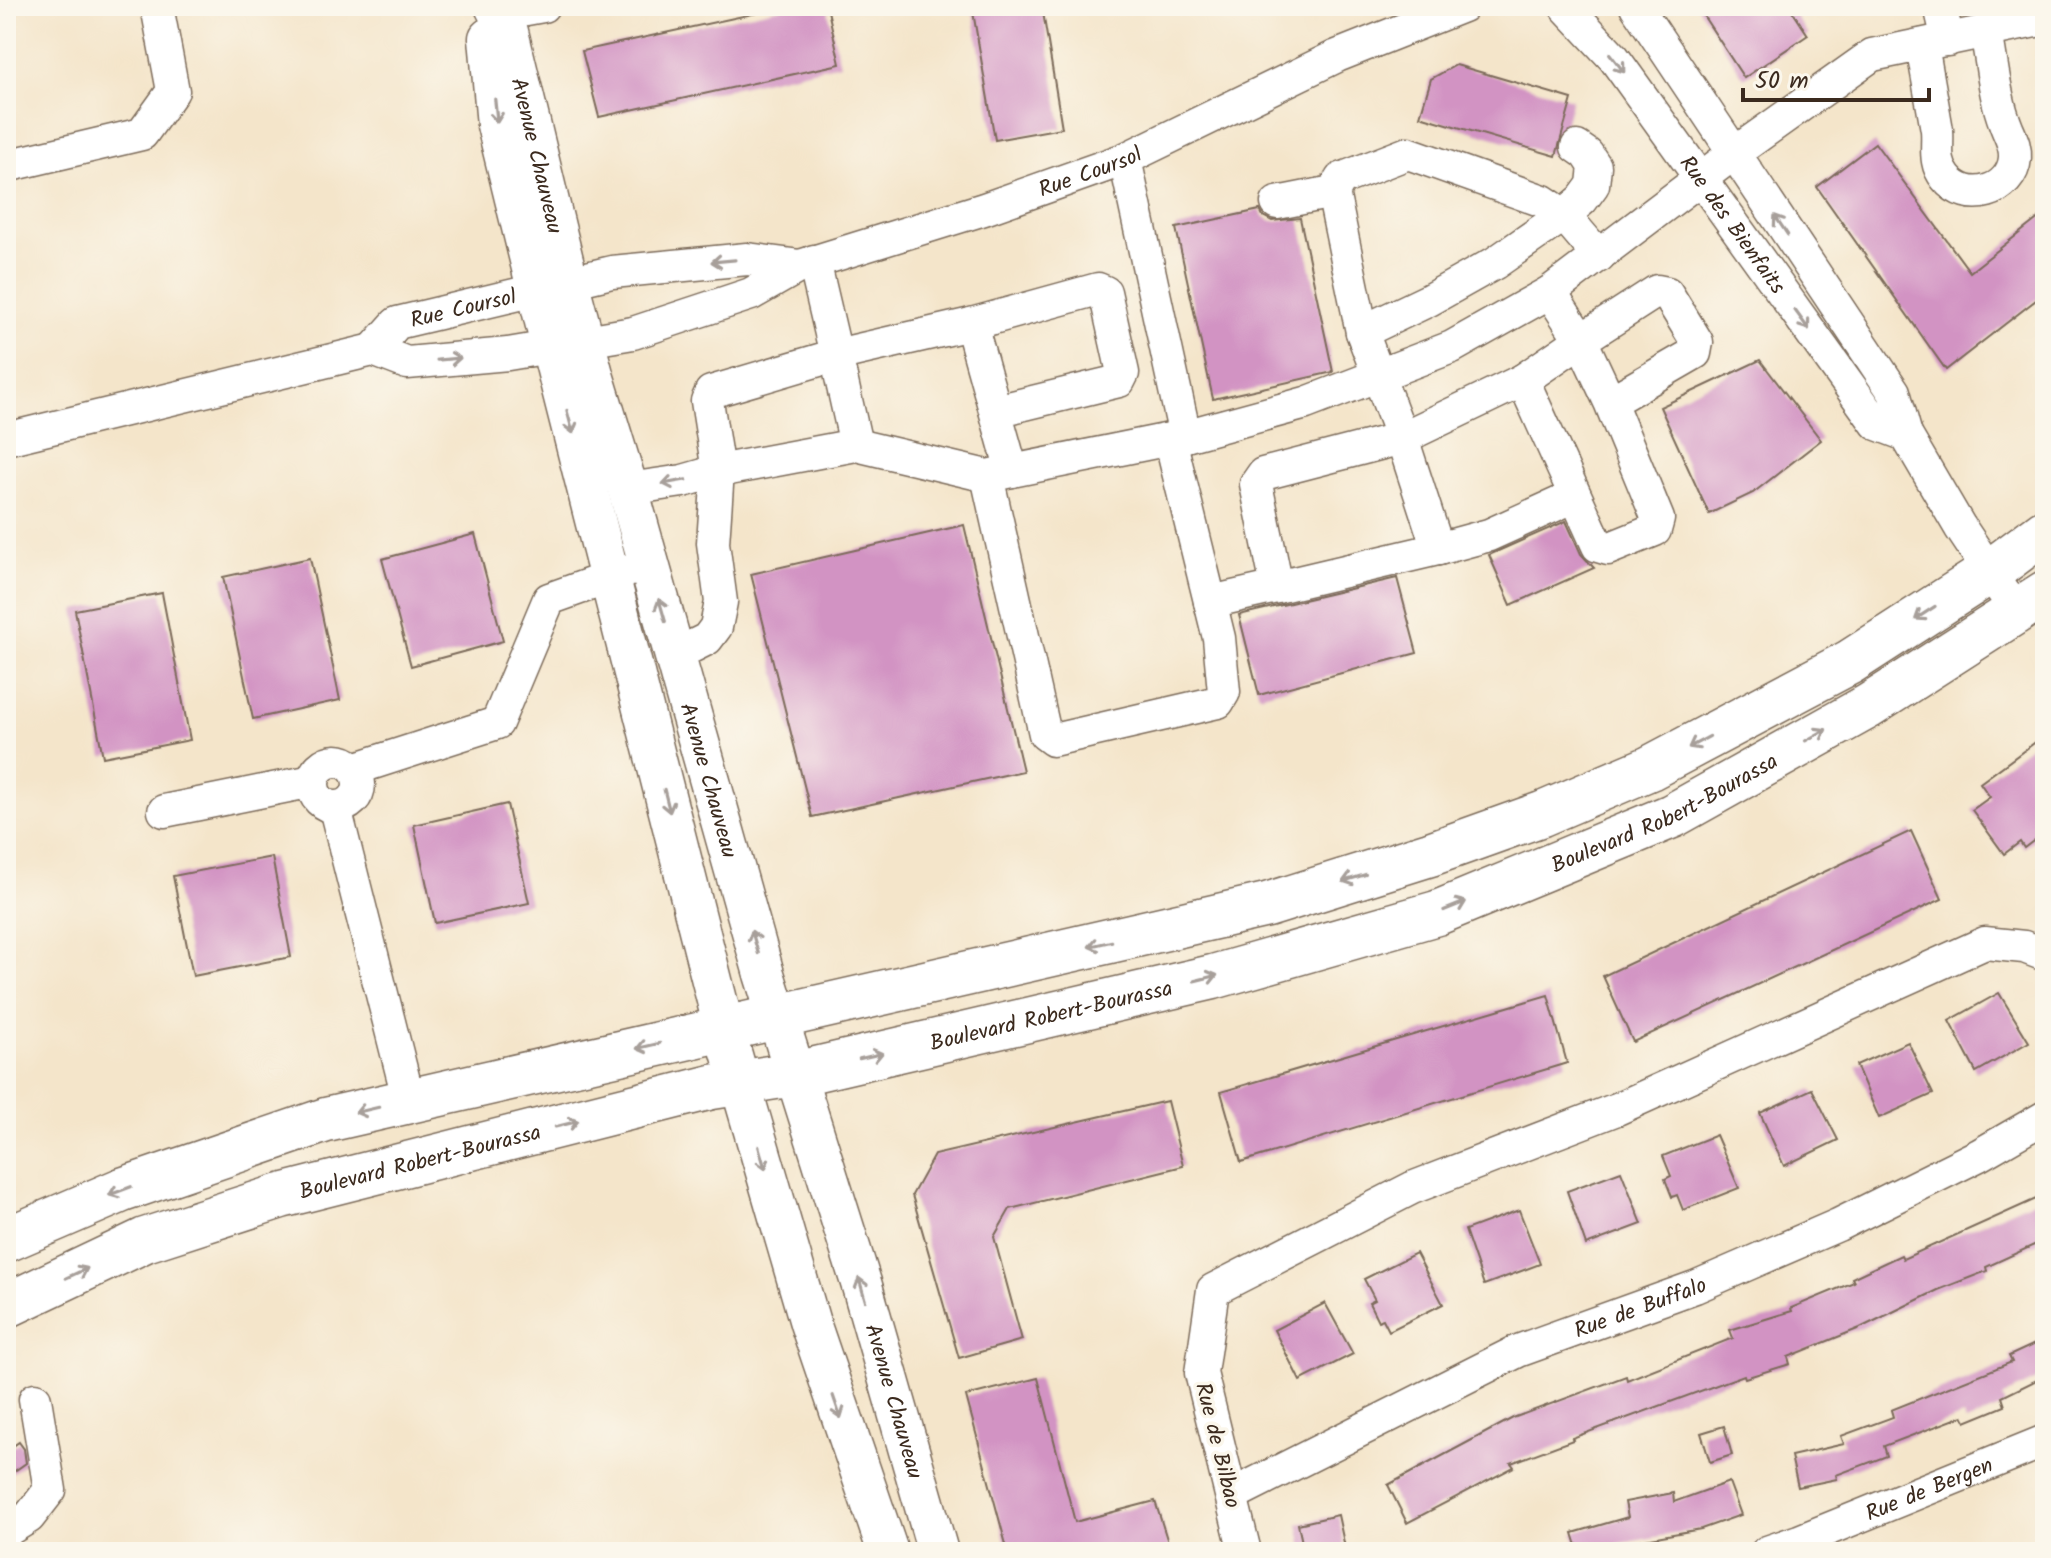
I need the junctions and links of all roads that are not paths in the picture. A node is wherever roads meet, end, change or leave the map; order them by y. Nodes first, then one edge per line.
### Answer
1 (157, 6) edge
2 (543, 6) edge
3 (1412, 6) edge
4 (1463, 6) edge
5 (1565, 6) edge
6 (1636, 6) edge
7 (1940, 6) edge
8 (493, 9) edge
9 (2045, 19) edge
10 (1986, 32) junction
11 (1935, 42) junction
12 (1367, 44) junction
13 (1577, 147) dead end
14 (1733, 154) junction
15 (1125, 159) junction
16 (6, 166) edge
17 (1701, 180) junction
18 (1333, 192) junction
19 (1277, 203) dead end
20 (1564, 215) junction
21 (1599, 256) junction
22 (807, 263) junction
23 (552, 285) junction
24 (1550, 292) junction
25 (971, 324) junction
26 (1362, 332) junction
27 (1581, 340) junction
28 (568, 344) junction
29 (373, 350) junction
30 (836, 355) junction
31 (1379, 376) junction
32 (1523, 380) junction
33 (1610, 402) junction
34 (996, 411) junction
35 (1906, 435) junction
36 (1177, 438) junction
37 (1402, 438) junction
38 (6, 439) edge
39 (856, 445) junction
40 (718, 471) junction
41 (1000, 473) junction
42 (628, 489) junction
43 (1575, 496) junction
44 (2045, 531) edge
45 (1438, 549) junction
46 (649, 564) junction
47 (1991, 571) junction
48 (611, 577) junction
49 (1277, 587) junction
50 (1210, 602) junction
51 (2030, 602) edge
52 (675, 655) junction
53 (354, 769) junction
54 (313, 781) junction
55 (335, 808) junction
56 (164, 811) dead end
57 (2045, 926) edge
58 (2045, 952) edge
59 (778, 1016) junction
60 (724, 1028) junction
61 (795, 1074) junction
62 (740, 1083) junction
63 (409, 1101) junction
64 (2045, 1117) edge
65 (6, 1240) edge
66 (6, 1306) edge
67 (35, 1399) dead end
68 (2045, 1441) edge
69 (1232, 1495) junction
70 (6, 1531) edge
71 (1801, 1547) edge
72 (888, 1552) edge
73 (938, 1552) edge
74 (1245, 1552) edge
75 (1767, 1552) edge

1 - 16 street
2 - 8 street
3 - 12 street, Rue Coursol
4 - 12 street, Rue Coursol
5 -> 17 street, Rue des Bienfaits
6 - 14 street, Rue des Bienfaits
7 - 11 street
8 - 23 main road
9 - 10 street
10 - 11 street
10 - 11 street
11 - 14 street
12 - 15 street, Rue Coursol
13 - 20 street
14 - 17 street
35 -> 14 street, Rue des Bienfaits
15 - 22 street, Rue Coursol
15 - 36 street
17 - 21 street
17 -> 35 street, Rue des Bienfaits
18 - 19 street
18 - 20 street
18 - 26 street
20 - 21 street
20 - 26 street
21 - 24 street
22 -> 23 street, Rue Coursol
22 - 28 street, Rue Coursol
22 - 30 street
23 - 28 main road
23 - 29 street, Rue Coursol
24 - 27 street
24 - 31 street
25 - 30 street
25 - 34 street
25 - 34 street
26 - 31 street
27 - 32 street
27 - 33 street
27 - 33 street
29 -> 28 street, Rue Coursol
28 - 42 main road, Avenue Chauveau
28 -> 48 main road
29 - 38 street
30 - 39 street
30 - 40 street
31 - 36 street
31 - 37 street
32 - 37 street
32 - 43 street
33 - 43 street
34 - 41 street
35 - 47 street, Rue des Bienfaits
36 - 41 street
36 - 50 street
37 - 45 street
37 - 49 street
39 - 40 street
39 - 41 street
40 -> 42 street
40 - 52 street
41 - 50 street
42 - 46 main road, Avenue Chauveau
43 - 45 street
44 - 47 highway, Boulevard Robert-Bourassa
45 - 49 street
46 - 48 street
52 -> 46 main road, Avenue Chauveau
47 - 51 street, Rue des Bienfaits
47 -> 59 highway, Boulevard Robert-Bourassa
48 - 53 street
48 -> 60 main road
49 - 50 street
61 -> 51 highway, Boulevard Robert-Bourassa
59 -> 52 main road, Avenue Chauveau
53 - 54 street
53 - 55 street
54 - 55 street
54 - 56 street
55 - 63 street
57 - 58 street
58 - 69 street, Rue de Bilbao
59 - 60 highway, Boulevard Robert-Bourassa
59 - 61 main road, Avenue Chauveau
60 - 62 main road
60 -> 63 highway, Boulevard Robert-Bourassa
61 - 62 highway, Boulevard Robert-Bourassa
73 -> 61 main road, Avenue Chauveau
66 -> 62 highway, Boulevard Robert-Bourassa
62 -> 72 main road
63 -> 65 highway, Boulevard Robert-Bourassa
64 - 69 street, Rue de Buffalo
67 - 70 street
68 - 71 street, Rue de Bergen
69 - 74 street, Rue de Bilbao
71 - 75 street, Rue de Bergen

